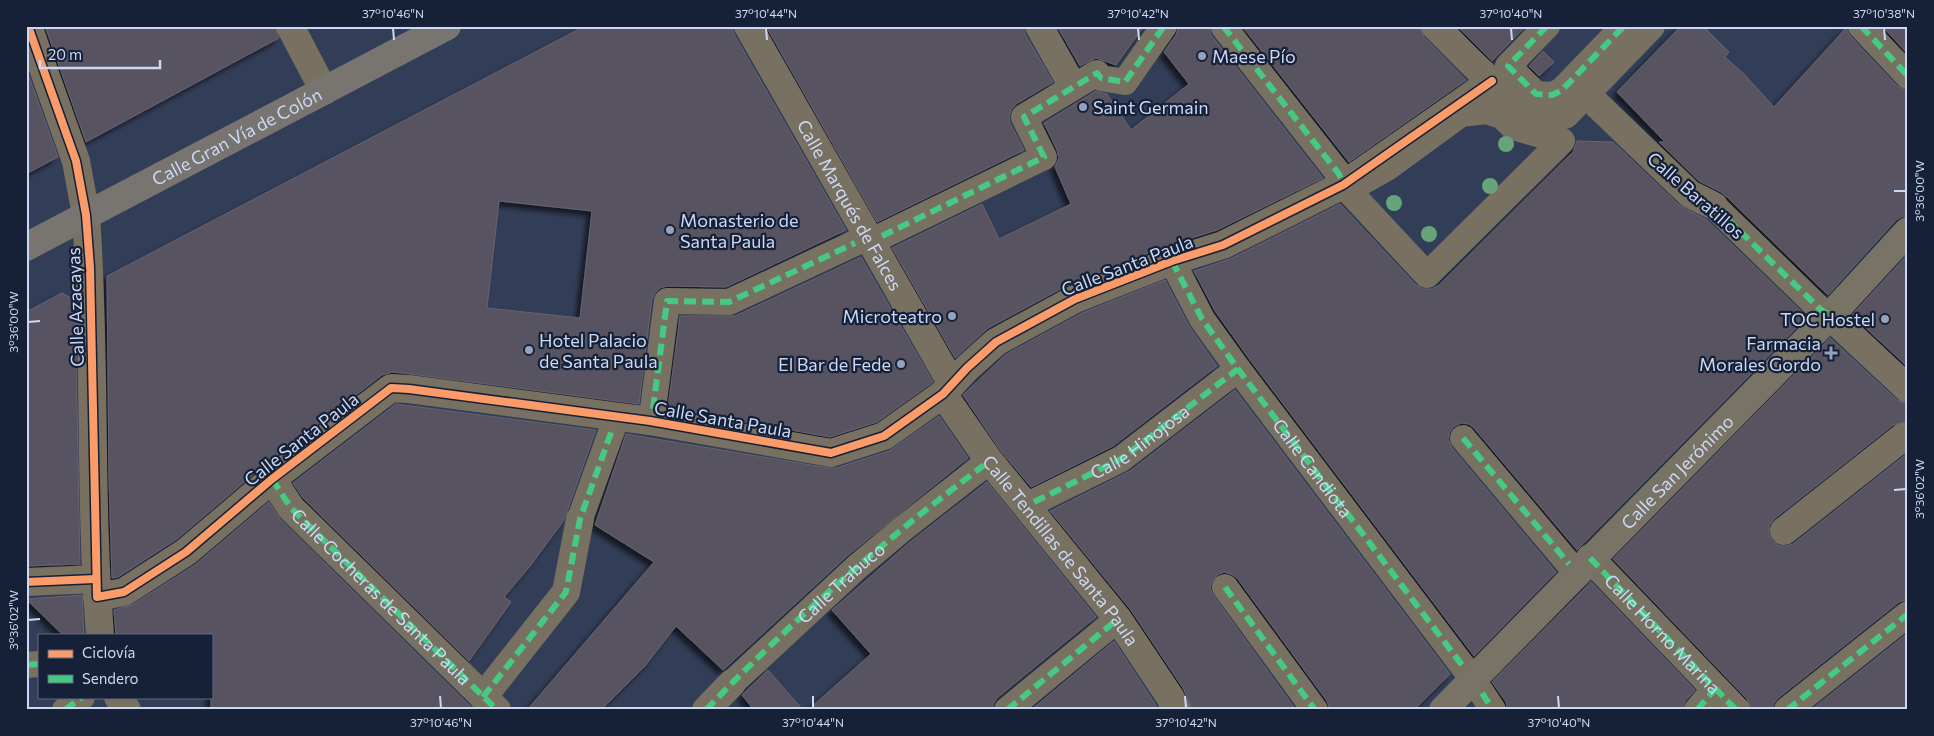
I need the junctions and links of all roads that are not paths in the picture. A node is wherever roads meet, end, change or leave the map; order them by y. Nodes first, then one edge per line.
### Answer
1 (28, 26) edge
2 (290, 26) edge
3 (447, 26) edge
4 (748, 26) edge
5 (1039, 26) edge
6 (1164, 26) edge
7 (1222, 26) edge
8 (1435, 26) edge
9 (1547, 26) edge
10 (1624, 26) edge
11 (1651, 26) edge
12 (1860, 26) edge
13 (1908, 76) edge
14 (1492, 81) junction
15 (1072, 84) junction
16 (324, 91) junction
17 (1585, 93) junction
18 (1345, 188) junction
19 (1714, 206) joint
20 (86, 215) junction
21 (1908, 231) edge
22 (882, 236) dead end
23 (855, 243) dead end
24 (26, 247) edge
25 (1172, 261) junction
26 (1830, 316) junction
27 (1238, 369) junction
28 (948, 389) junction
29 (1908, 389) edge
30 (653, 409) dead end
31 (612, 430) dead end
32 (1908, 436) edge
33 (1462, 438) dead end
34 (984, 466) dead end
35 (272, 479) junction
36 (1034, 502) dead end
37 (580, 519) joint
38 (1784, 531) dead end
39 (1579, 561) junction
40 (26, 582) edge
41 (1225, 587) dead end
42 (96, 588) junction
43 (1908, 614) edge
44 (1113, 623) dead end
45 (100, 634) edge
46 (1465, 669) dead end
47 (732, 683) joint
48 (1716, 689) junction
49 (81, 698) edge
50 (119, 698) edge
51 (490, 703) edge
52 (65, 710) edge
53 (127, 710) edge
54 (706, 710) edge
55 (1007, 710) edge
56 (1177, 710) edge
57 (1315, 710) edge
58 (1443, 710) edge
59 (1697, 710) edge
60 (1736, 710) edge
61 (1787, 710) edge

1 - 20 street, Calle Azacayas
2 - 16 street
3 - 16 main road, Calle Gran Vía de Colón
4 - 28 street, Calle Marqués de Falces
5 - 15 street
6 - 15 street
7 - 18 street
8 - 14 street
9 - 10 street
11 - 17 street
12 - 13 street
14 - 17 street
14 - 18 street, Calle Santa Paula
15 - 22 street
16 - 20 main road, Calle Gran Vía de Colón
17 - 19 street, Calle Baratillos
18 - 18 street
18 - 25 street, Calle Santa Paula
19 - 26 street, Calle Baratillos
20 - 24 main road, Calle Gran Vía de Colón
20 - 42 street, Calle Azacayas
21 - 26 main road, Calle San Jerónimo
23 - 30 street
25 - 27 street, Calle Candiota
25 - 28 street, Calle Santa Paula
26 - 29 street
26 - 39 main road, Calle San Jerónimo
27 - 36 street, Calle Hinojosa
27 - 46 street, Calle Candiota
28 - 35 street, Calle Santa Paula
28 - 56 street, Calle Tendillas de Santa Paula
31 - 37 street
32 - 38 street
33 - 39 street
34 - 47 street, Calle Trabuco
35 - 42 street, Calle Santa Paula
35 - 51 street, Calle Cocheras de Santa Paula
37 - 51 street
39 - 48 street, Calle Horno Marina
39 - 58 main road, Calle San Jerónimo
40 - 42 street, Calle Santa Paula
41 - 57 street
42 - 45 street, Calle Azacayas
43 - 61 street
44 - 55 street
47 - 54 street, Calle Trabuco
48 - 59 street
48 - 60 street, Calle Horno Marina
49 - 52 street
50 - 53 street

